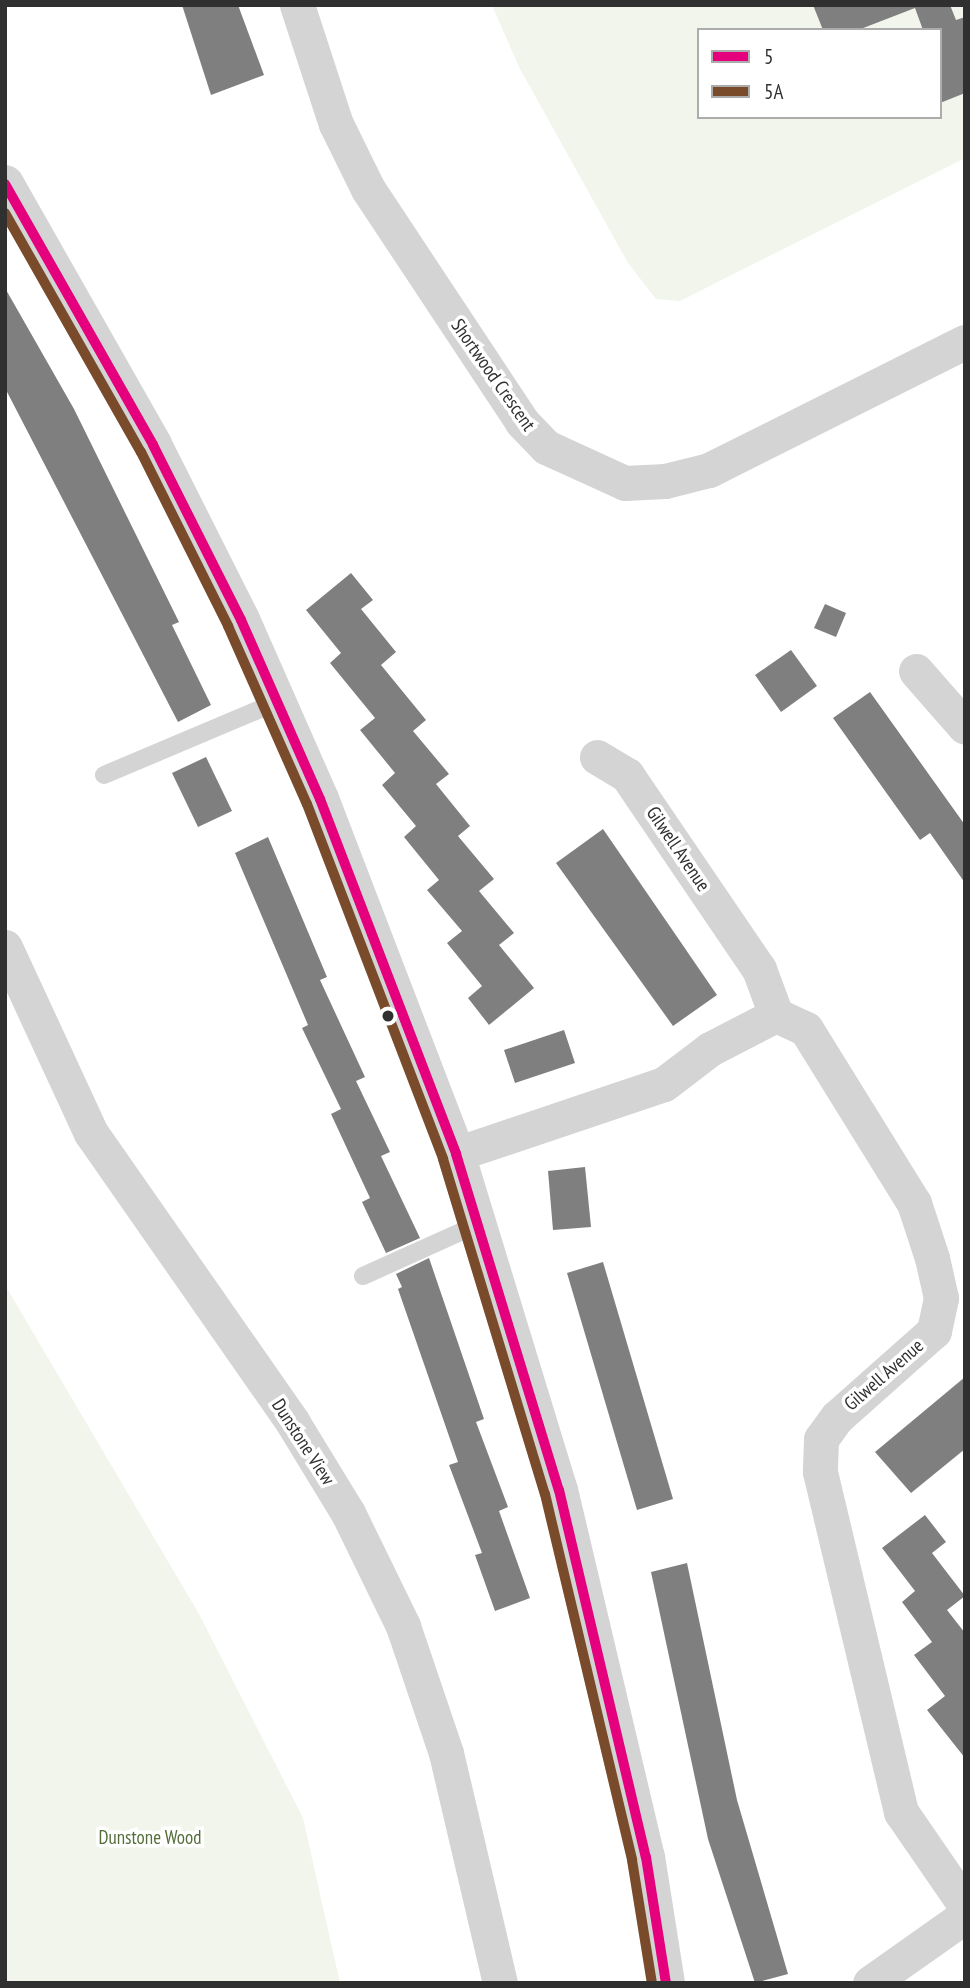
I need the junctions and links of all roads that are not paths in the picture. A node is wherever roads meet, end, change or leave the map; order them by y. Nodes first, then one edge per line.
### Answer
1 (297, 5) edge
2 (5, 184) edge
3 (965, 342) edge
4 (916, 671) dead end
5 (277, 702) junction
6 (957, 703) edge
7 (597, 757) dead end
8 (104, 775) dead end
9 (5, 947) edge
10 (776, 1014) junction
11 (456, 1154) junction
12 (478, 1224) junction
13 (363, 1276) dead end
14 (965, 1905) edge
15 (965, 1916) edge
16 (500, 1983) edge
17 (666, 1983) edge
18 (870, 1983) edge

1 - 3 street, Shortwood Crescent
2 - 5 street
4 - 6 street
5 - 8 lane
5 - 11 street
7 - 10 street, Gilwell Avenue
9 - 16 street, Dunstone View
10 - 11 street
10 - 14 street, Gilwell Avenue
11 - 12 street
12 - 13 lane
12 - 17 street
15 - 18 street

